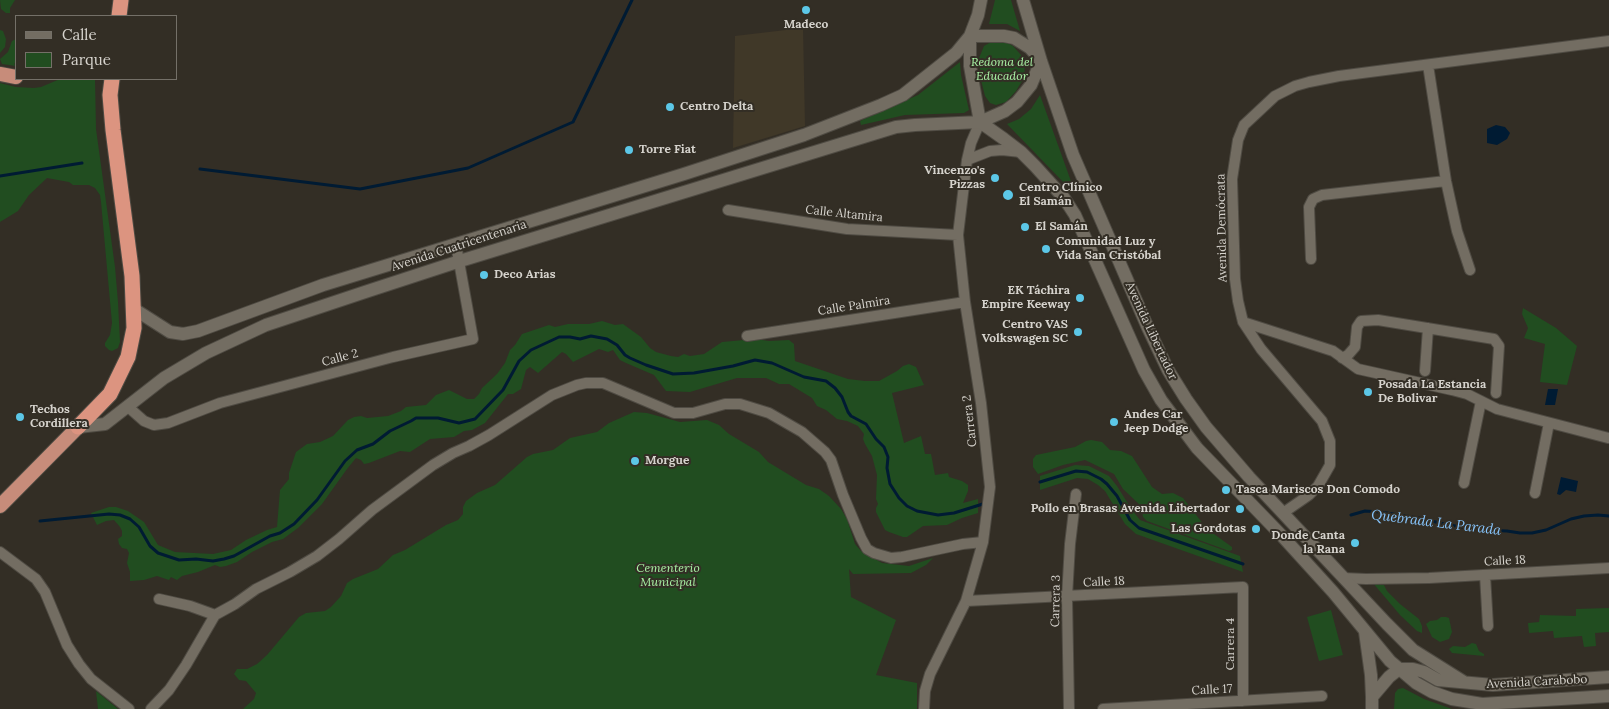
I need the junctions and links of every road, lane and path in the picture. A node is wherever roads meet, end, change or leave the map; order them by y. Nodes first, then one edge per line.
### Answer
1 (981, 0) edge
2 (1023, 0) edge
3 (120, 6) edge
4 (111, 15) edge
5 (970, 36) junction
6 (1609, 41) edge
7 (1041, 61) junction
8 (1428, 65) junction
9 (0, 74) edge
10 (15, 77) edge
11 (112, 80) edge
12 (980, 122) junction
13 (1021, 152) junction
14 (967, 160) junction
15 (1446, 181) junction
16 (728, 210) dead end
17 (958, 235) junction
18 (456, 244) junction
19 (1311, 258) dead end
20 (460, 260) junction
21 (1470, 270) dead end
22 (965, 302) junction
23 (134, 308) junction
24 (1244, 322) junction
25 (1428, 328) junction
26 (747, 336) dead end
27 (1342, 358) junction
28 (1426, 371) dead end
29 (1496, 393) dead end
30 (1481, 401) junction
31 (127, 406) junction
32 (1549, 423) junction
33 (78, 427) junction
34 (1608, 438) edge
35 (1464, 482) dead end
36 (1076, 494) dead end
37 (1534, 494) dead end
38 (0, 506) edge
39 (1283, 513) junction
40 (983, 542) junction
41 (0, 552) edge
42 (1609, 568) edge
43 (1486, 575) junction
44 (1342, 578) junction
45 (1243, 587) joint
46 (1067, 597) junction
47 (159, 599) dead end
48 (966, 601) junction
49 (215, 614) junction
50 (1488, 626) dead end
51 (1364, 630) junction
52 (1399, 669) junction
53 (1609, 677) edge
54 (1464, 682) junction
55 (1322, 696) dead end
56 (1609, 696) edge
57 (1242, 701) junction
58 (1372, 703) edge
59 (1482, 707) edge
60 (129, 709) edge
61 (151, 709) edge
62 (924, 709) edge
63 (1069, 709) edge
64 (1103, 709) edge

1 - 5 main road
2 - 7 main road, Avenida Libertador
3 - 4 highway
5 - 7 main road
5 - 12 main road
5 - 18 main road, Avenida Cuatricentenaria
6 - 8 street, Avenida Demócrata
7 - 12 main road
7 - 39 main road, Avenida Libertador
8 - 15 street
8 - 24 street, Avenida Demócrata
9 - 10 highway
11 - 23 highway
12 - 13 main road, Avenida Libertador
12 - 14 street, Carrera 2
12 - 20 main road, Avenida Cuatricentenaria
13 - 14 street
13 - 51 main road, Avenida Libertador
14 - 17 street, Carrera 2
15 - 19 street
15 - 21 street
16 - 17 street, Calle Altamira
17 - 22 street, Carrera 2
18 - 20 street, Calle 2
18 - 23 main road, Avenida Cuatricentenaria
20 - 31 main road, Avenida Cuatricentenaria
20 - 31 street, Calle 2
22 - 26 street, Calle Palmira
22 - 40 street, Carrera 2
23 - 33 highway
24 - 27 street
24 - 39 street, Avenida Demócrata
25 - 27 street
25 - 28 street
25 - 29 street
27 - 30 street
30 - 32 street
30 - 35 street
31 - 33 main road, Avenida Cuatricentenaria
32 - 34 street
32 - 37 street
33 - 38 highway
36 - 46 street, Carrera 3
39 - 44 main road, Avenida Libertador
40 - 48 street, Carrera 2
40 - 49 street
41 - 60 street
42 - 43 street, Calle 18
43 - 44 street, Calle 18
43 - 50 street
44 - 54 main road, Avenida Libertador
45 - 46 street, Calle 18
45 - 57 street, Carrera 4
46 - 48 street, Calle 18
46 - 63 street, Carrera 3
47 - 49 street
48 - 62 street, Carrera 2
49 - 61 street
51 - 52 main road, Avenida Libertador
51 - 58 main road
52 - 54 main road, Avenida Carabobo
52 - 58 main road
52 - 59 main road, Avenida Carabobo
53 - 54 main road, Avenida Carabobo
55 - 57 street, Calle 17
56 - 59 main road, Avenida Carabobo
57 - 64 street, Calle 17

